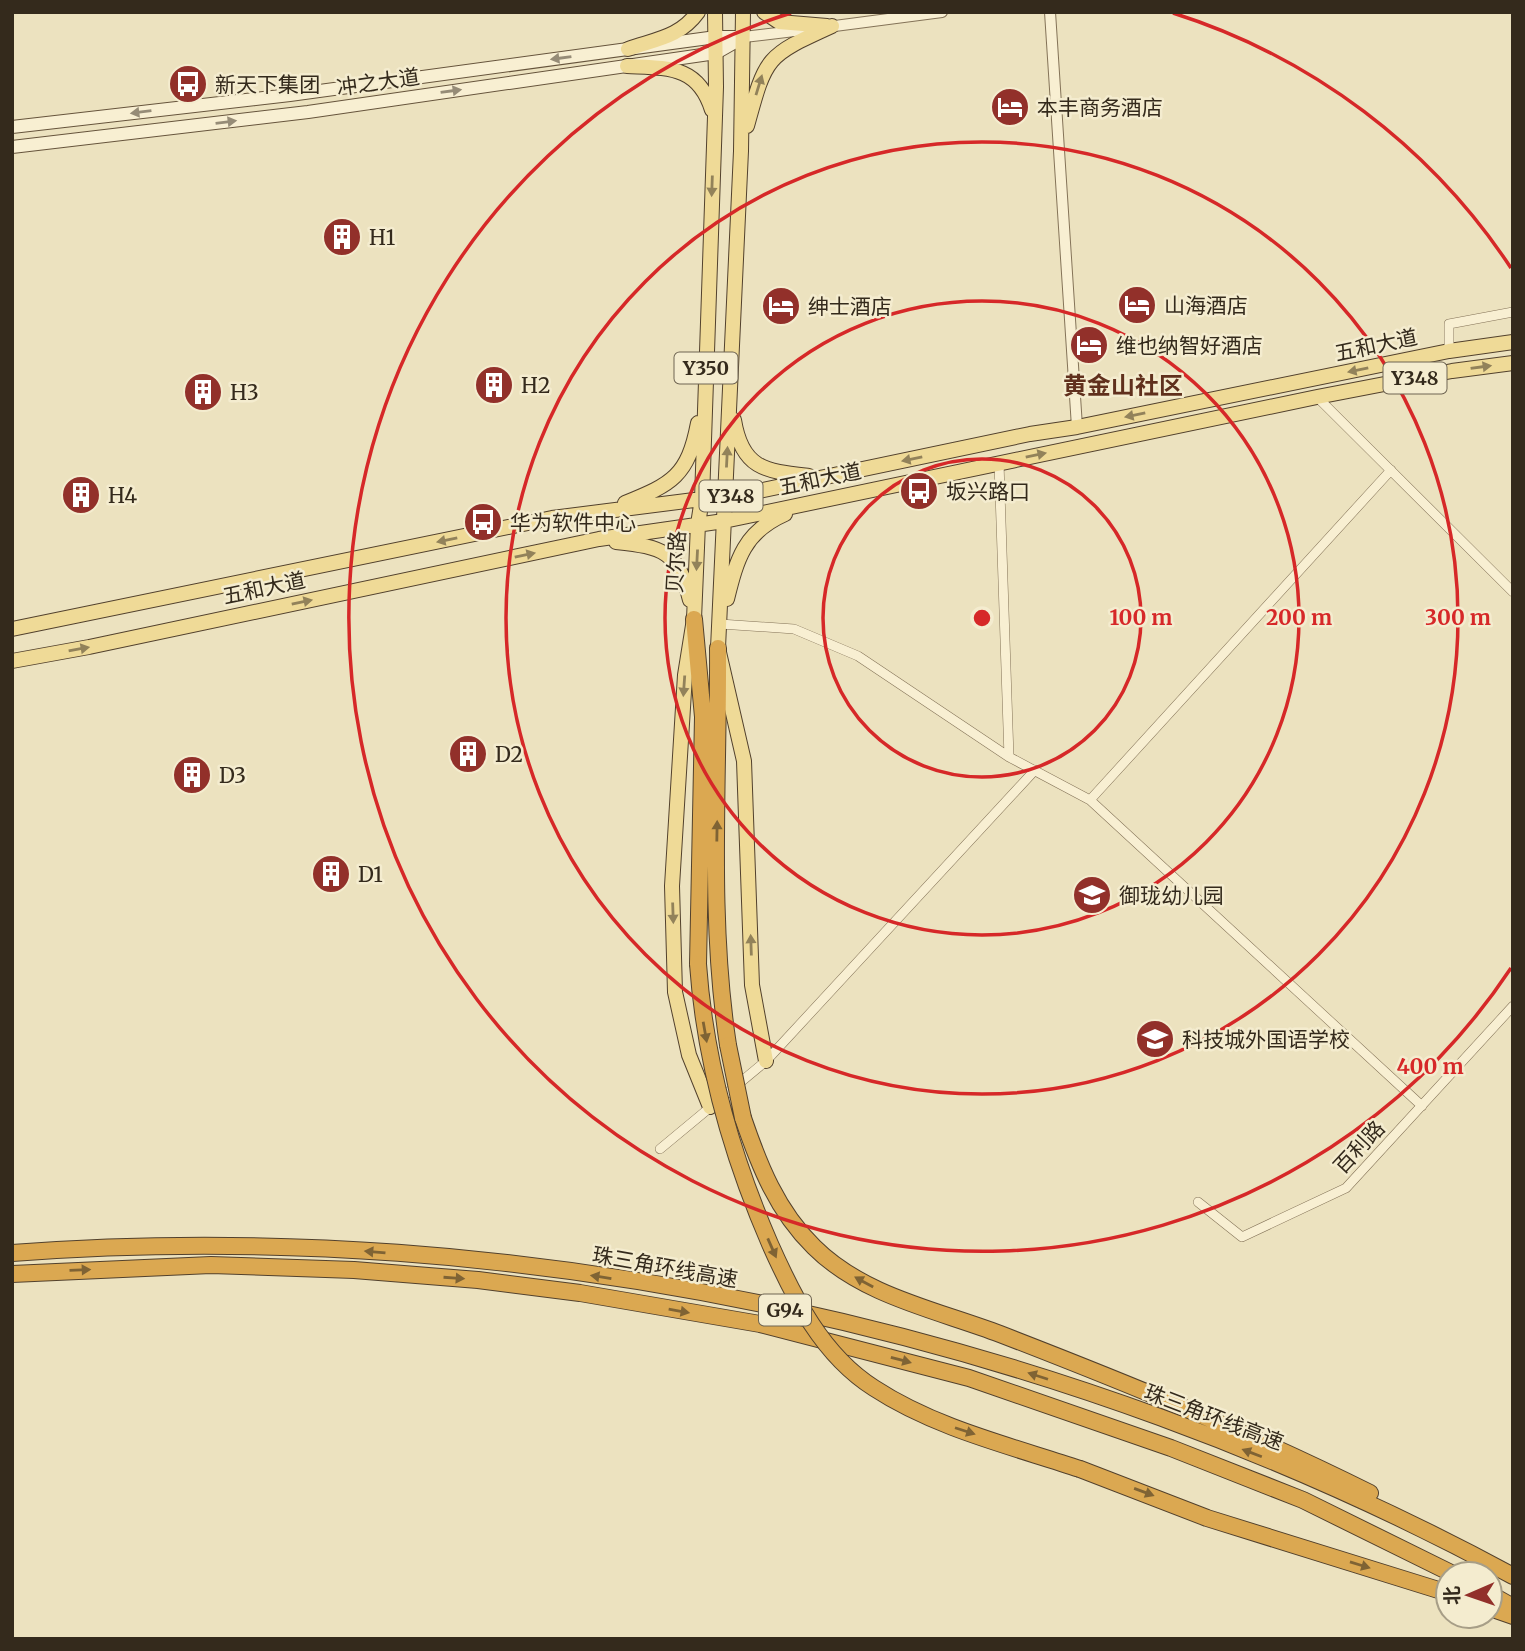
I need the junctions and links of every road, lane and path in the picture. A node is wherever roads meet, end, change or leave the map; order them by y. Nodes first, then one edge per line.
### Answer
1 (698, 12) edge
2 (715, 12) edge
3 (743, 12) edge
4 (764, 12) edge
5 (942, 12) edge
6 (1050, 12) edge
7 (832, 26) junction
8 (716, 37) junction
9 (744, 37) junction
10 (628, 49) junction
11 (716, 53) junction
12 (626, 66) junction
13 (715, 118) junction
14 (12, 127) edge
15 (12, 147) edge
16 (741, 151) junction
17 (1513, 312) edge
18 (1513, 342) edge
19 (1449, 351) junction
20 (1513, 363) edge
21 (705, 384) junction
22 (730, 392) junction
23 (1317, 397) junction
24 (1077, 427) junction
25 (999, 463) junction
26 (1391, 470) junction
27 (821, 478) junction
28 (725, 498) junction
29 (702, 499) junction
30 (813, 502) junction
31 (607, 511) junction
32 (724, 521) junction
33 (698, 524) junction
34 (599, 540) junction
35 (1513, 592) edge
36 (694, 618) junction
37 (720, 624) junction
38 (12, 629) edge
39 (718, 648) junction
40 (12, 661) edge
41 (1009, 757) junction
42 (1035, 770) junction
43 (1090, 800) junction
44 (1513, 1006) edge
45 (766, 1061) junction
46 (1422, 1105) junction
47 (710, 1107) junction
48 (660, 1149) dead end
49 (1199, 1202) dead end
50 (12, 1253) edge
51 (12, 1274) edge
52 (1483, 1560) joint
53 (1434, 1565) edge
54 (1434, 1589) edge

1 - 10 main road
2 - 8 main road, 贝尔路 / Y350
3 - 9 main road, Y350
4 - 7 main road
5 - 7 street, 冲之大道
6 - 24 street
7 - 9 street, 冲之大道
16 -> 7 main road
8 - 9 main road, 冲之大道
8 - 10 main road, 冲之大道
8 - 11 main road, 贝尔路 / Y350
9 - 11 main road, 冲之大道
9 - 16 main road, Y350
10 -> 14 main road, 冲之大道
11 - 12 main road, 冲之大道
11 - 13 main road, 贝尔路 / Y350
12 - 13 main road
15 -> 12 main road, 冲之大道
13 -> 21 main road, 贝尔路 / Y350
16 - 22 main road, Y350
17 - 19 street
18 - 19 main road, 五和大道 / Y348
19 -> 24 main road, 五和大道 / Y348
23 -> 20 main road, 五和大道 / Y348
21 - 29 main road, 贝尔路 / Y350
21 - 31 main road
22 - 27 main road
28 -> 22 main road, Y350
25 -> 23 main road, 五和大道 / Y348
23 - 26 street
24 -> 27 main road, 五和大道 / Y348
25 - 30 main road, 五和大道 / Y348
25 - 41 street
26 - 35 street
26 - 43 street
27 - 28 main road, 五和大道 / Y348
28 - 29 main road, 五和大道 / Y348
28 - 32 main road, Y350
29 - 31 main road, 五和大道 / Y348
29 - 33 main road, 贝尔路 / Y350
30 - 32 main road, 五和大道 / Y348
30 - 37 main road
31 -> 38 main road, 五和大道 / Y348
32 - 33 main road, 五和大道 / Y348
32 - 37 main road, Y350
33 - 34 main road, 五和大道 / Y348
33 -> 36 main road, 贝尔路 / Y350
34 - 36 main road
40 -> 34 main road, 五和大道 / Y348
36 -> 47 main road, 贝尔路 / Y350
36 -> 54 highway, bridge
37 - 39 main road, Y350
37 - 41 street
45 -> 39 main road, Y350
52 -> 39 highway, bridge
41 - 42 street
42 - 43 street
42 - 45 street
43 - 46 street
44 - 46 street, 百利路
45 - 47 street
46 - 49 street, 百利路
47 - 48 street
52 -> 50 highway, 珠三角环线高速 / G94
51 -> 53 highway, 珠三角环线高速 / G94

